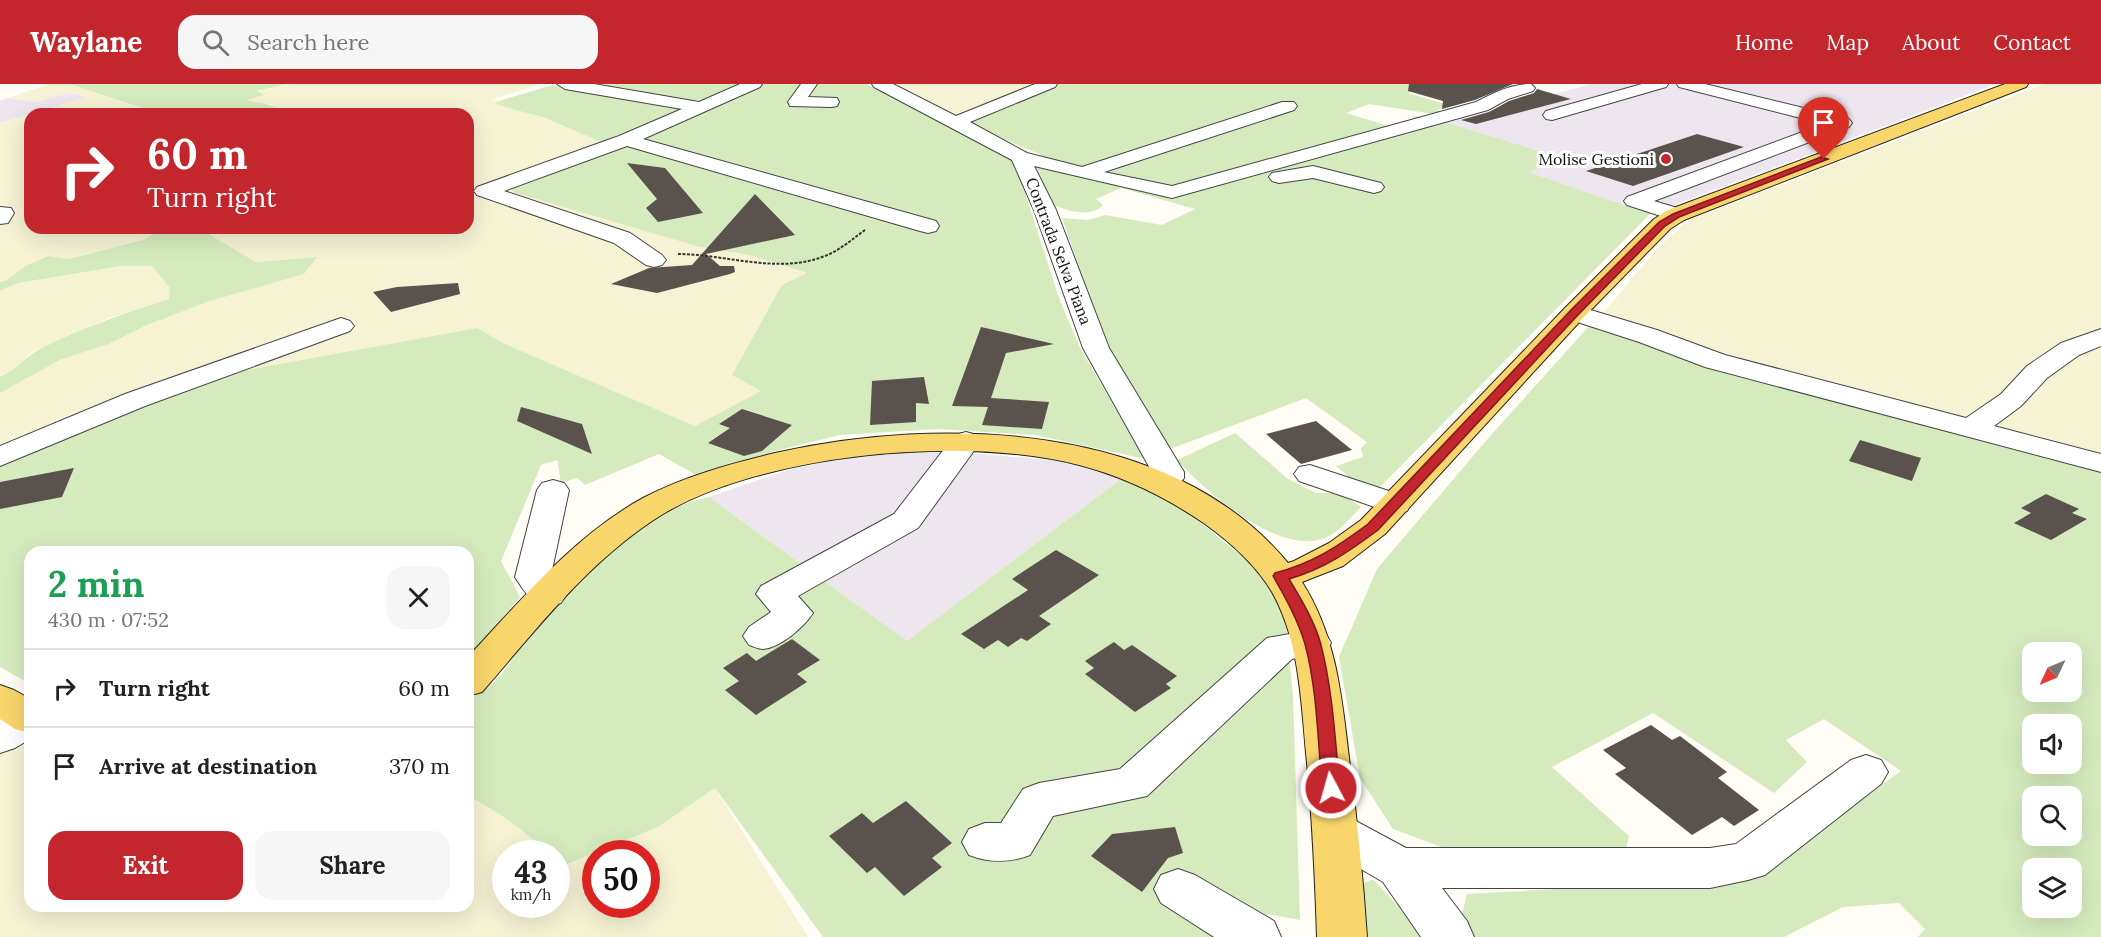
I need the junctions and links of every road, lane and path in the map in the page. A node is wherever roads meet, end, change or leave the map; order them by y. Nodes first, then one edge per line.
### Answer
1 (754, 84) edge
2 (809, 84) edge
3 (880, 84) edge
4 (1049, 84) edge
5 (1660, 84) edge
6 (1685, 84) edge
7 (2020, 84) edge
8 (573, 85) edge
9 (695, 87) dead end
10 (1527, 88) dead end
11 (551, 98) dead end
12 (644, 98) junction
13 (662, 101) junction
14 (831, 102) dead end
15 (1288, 106) dead end
16 (700, 107) junction
17 (616, 108) dead end
18 (1552, 115) dead end
19 (956, 122) junction
20 (626, 140) junction
21 (1020, 157) junction
22 (1084, 172) junction
23 (1374, 187) dead end
24 (1172, 192) junction
25 (0, 213) edge
26 (886, 215) junction
27 (1676, 215) junction
28 (0, 218) edge
29 (928, 226) dead end
30 (654, 260) joint
31 (1574, 314) junction
32 (341, 327) dead end
33 (2101, 337) edge
34 (1972, 428) junction
35 (966, 441) junction
36 (0, 457) edge
37 (2101, 463) edge
38 (1310, 474) dead end
39 (1163, 483) junction
40 (553, 490) dead end
41 (1395, 504) junction
42 (1280, 576) junction
43 (548, 595) junction
44 (762, 636) dead end
45 (1312, 643) junction
46 (474, 675) edge
47 (0, 700) edge
48 (24, 714) edge
49 (24, 722) edge
50 (0, 737) edge
51 (1866, 772) dead end
52 (1336, 832) junction
53 (984, 842) dead end
54 (1400, 868) junction
55 (1178, 889) dead end
56 (1256, 937) edge
57 (1342, 937) edge
58 (1449, 937) edge

1 - 16 street
2 - 14 street
3 - 19 street, Contrada Selva Piana
4 - 19 street
5 - 18 street
6 - 27 street
7 - 27 main road
8 - 11 street
8 - 12 street
9 - 13 street
10 - 24 street
12 - 13 street
12 - 17 street
13 - 16 street
15 - 22 street
16 - 20 street
19 - 21 street, Contrada Selva Piana
20 - 26 street
20 - 30 street
21 - 22 street
21 - 39 street, Contrada Selva Piana
22 - 24 street
23 - 24 street
25 - 28 street
26 - 29 street
26 - 30 path
27 - 31 main road
31 - 34 street
31 - 41 main road
32 - 36 street
33 - 34 street
34 - 37 street
35 - 39 main road
35 - 43 main road
35 - 44 street
38 - 41 street
39 - 42 main road
40 - 43 street
41 - 42 main road
42 - 45 main road
43 - 46 main road
45 - 52 main road
45 - 53 street
47 - 48 main road
49 - 50 street
51 - 54 street
52 - 54 street
52 - 57 main road
54 - 58 street
55 - 56 street

